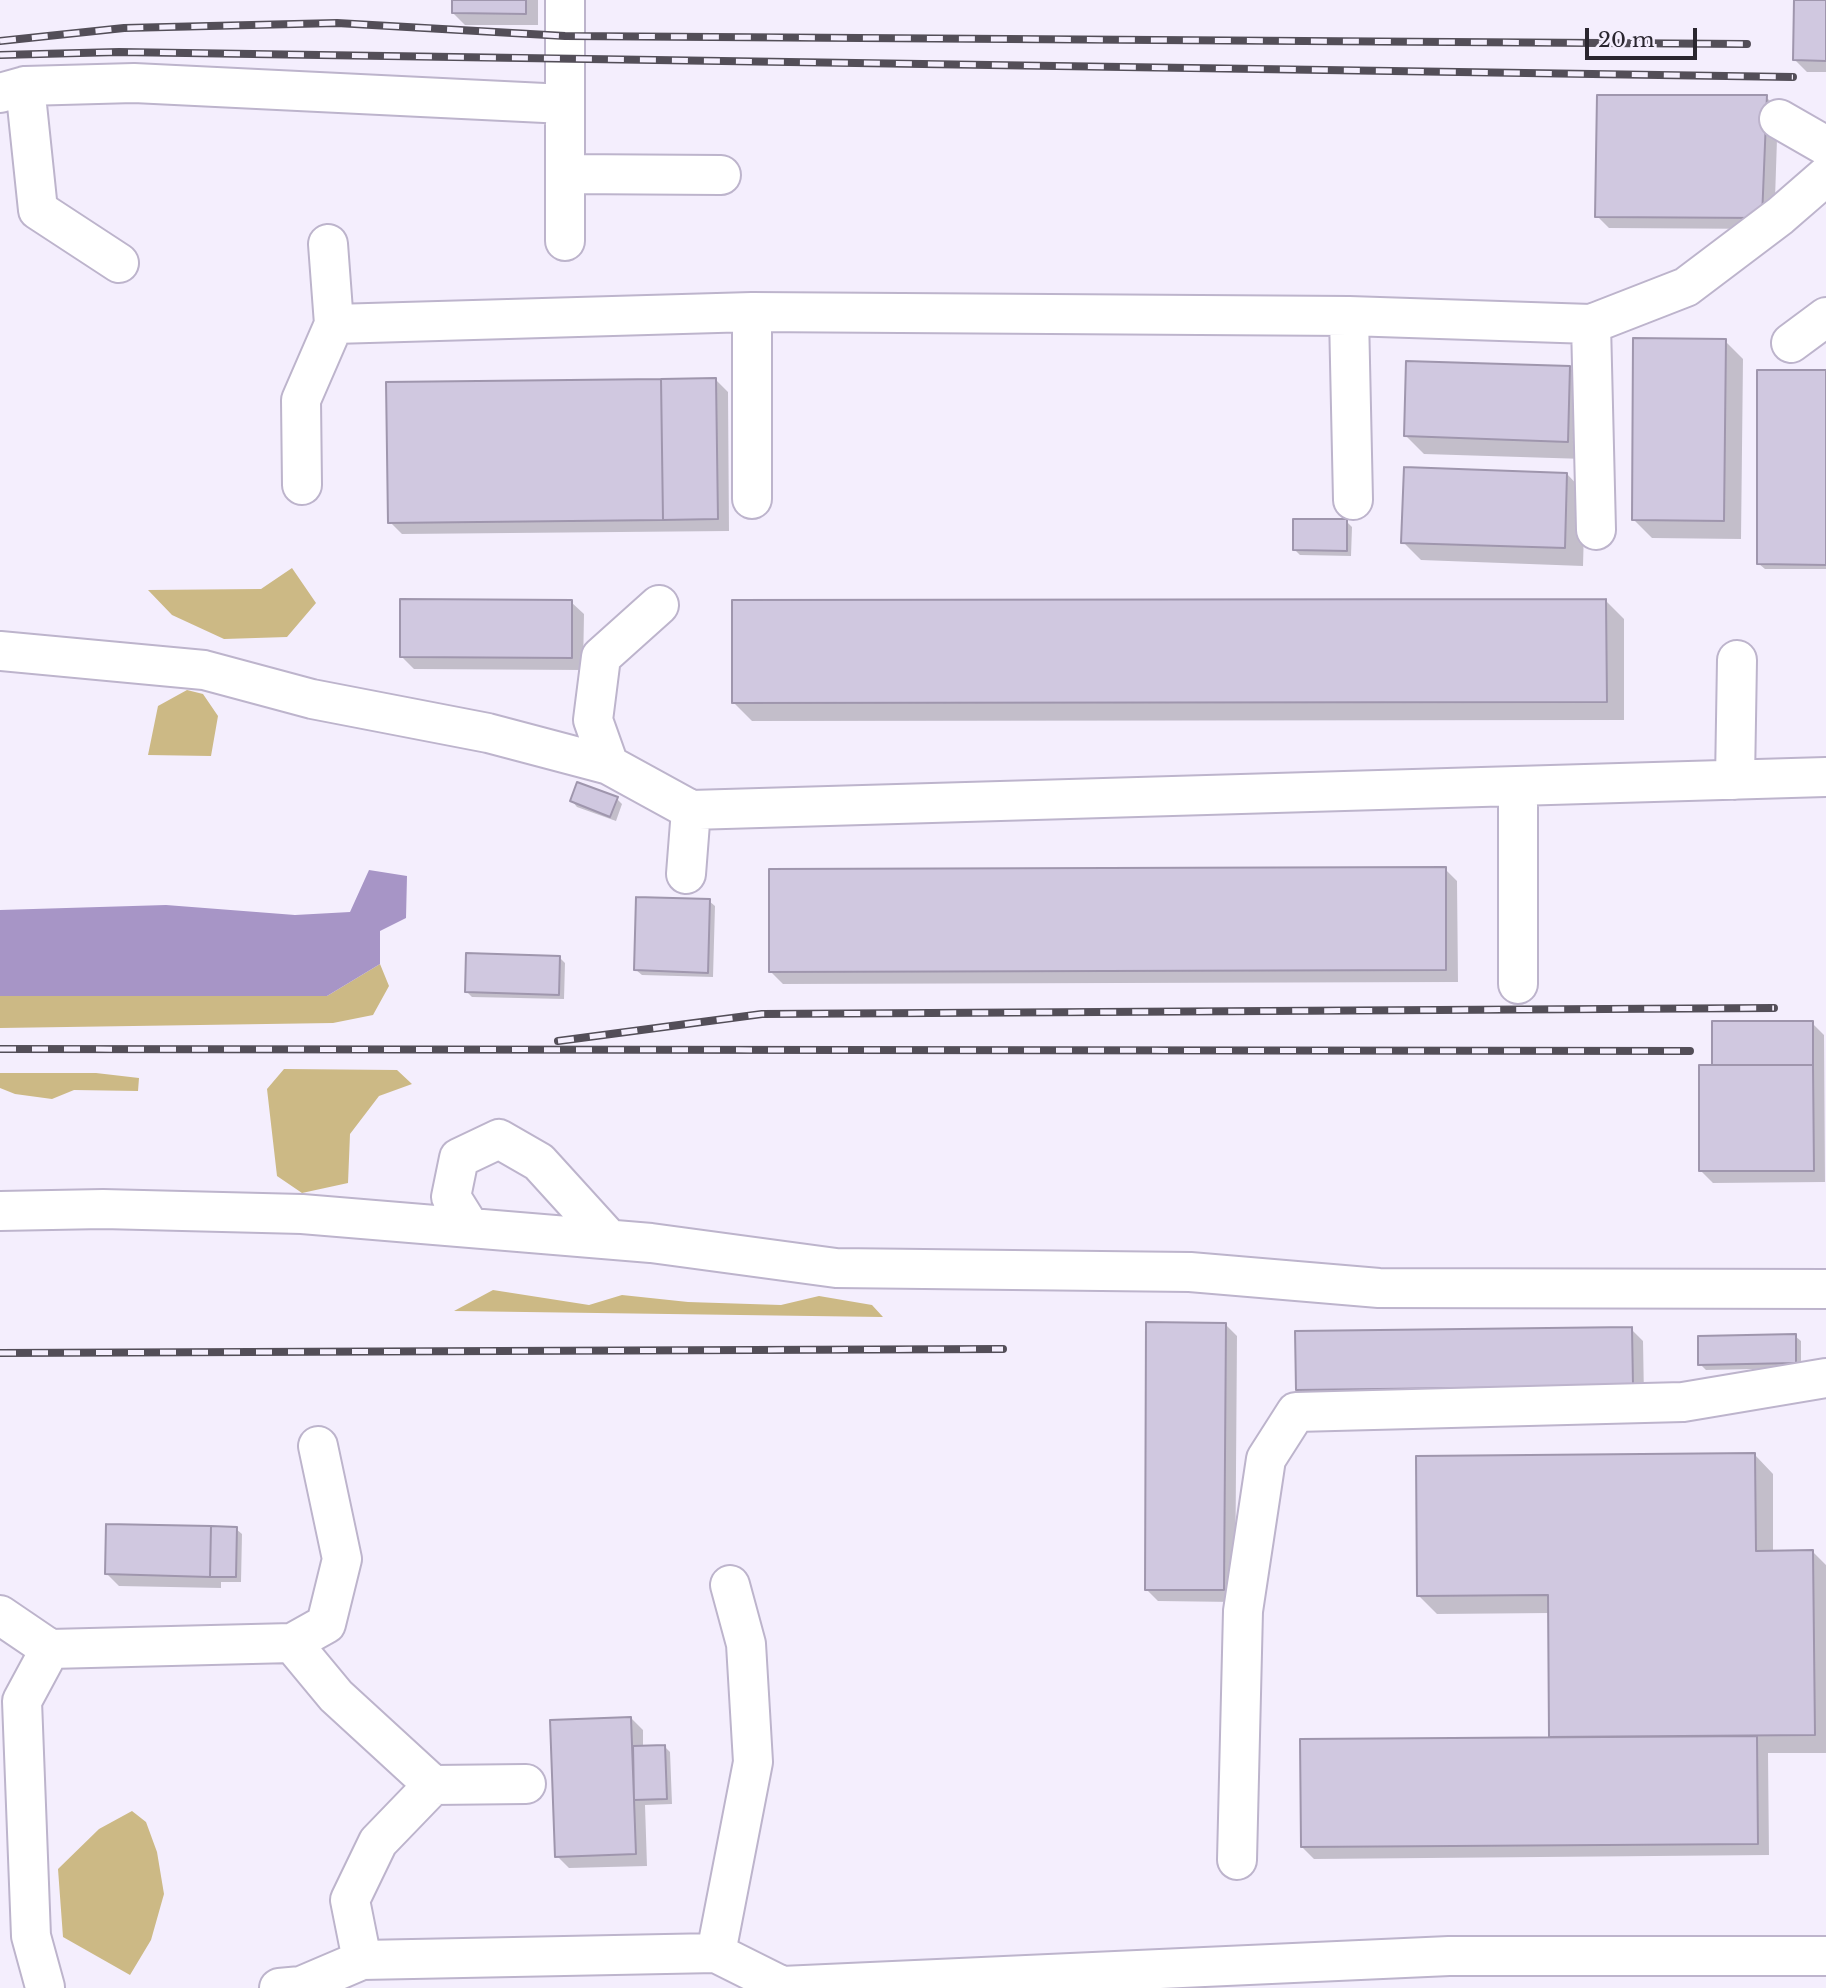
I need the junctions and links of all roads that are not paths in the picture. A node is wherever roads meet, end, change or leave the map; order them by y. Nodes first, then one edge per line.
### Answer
1 (565, 0) edge
2 (13, 90) edge
3 (565, 104) junction
4 (1779, 119) dead end
5 (1826, 146) edge
6 (566, 174) junction
7 (721, 175) dead end
8 (1826, 176) edge
9 (565, 242) dead end
10 (328, 244) dead end
11 (119, 263) dead end
12 (752, 312) junction
13 (1349, 316) junction
14 (1826, 317) edge
15 (334, 324) junction
16 (1591, 324) junction
17 (1791, 343) dead end
18 (302, 485) dead end
19 (752, 499) dead end
20 (1353, 500) dead end
21 (1596, 530) dead end
22 (659, 605) dead end
23 (0, 651) edge
24 (1737, 660) dead end
25 (608, 765) junction
26 (1826, 777) edge
27 (1735, 780) junction
28 (1518, 786) junction
29 (691, 810) junction
30 (686, 874) dead end
31 (1518, 984) dead end
32 (0, 1211) edge
33 (469, 1226) junction
34 (609, 1239) junction
35 (1826, 1289) edge
36 (1826, 1378) edge
37 (318, 1446) dead end
38 (730, 1585) dead end
39 (0, 1615) edge
40 (292, 1643) junction
41 (50, 1649) junction
42 (526, 1784) dead end
43 (433, 1785) junction
44 (13, 1811) edge
45 (1237, 1860) dead end
46 (716, 1953) junction
47 (1826, 1956) edge
48 (362, 1960) junction
49 (299, 1987) edge
50 (774, 1987) edge
51 (47, 1988) edge

1 - 3 lane
2 - 3 lane
2 - 11 lane
3 - 6 lane
4 - 5 lane
6 - 7 lane
6 - 9 lane
8 - 16 lane
10 - 15 lane
12 - 13 lane
12 - 15 lane
12 - 19 lane
13 - 16 lane
13 - 20 lane
14 - 17 lane
15 - 18 lane
16 - 21 lane
22 - 25 lane
23 - 25 lane
24 - 27 lane
25 - 29 lane
26 - 27 lane
27 - 28 lane
28 - 29 lane
28 - 31 lane
29 - 30 lane
32 - 33 lane
33 - 34 lane
33 - 34 lane
34 - 35 lane
36 - 45 lane
37 - 40 lane
38 - 46 lane
39 - 41 lane
40 - 41 lane
40 - 43 lane
41 - 44 lane
42 - 43 lane
43 - 48 lane
44 - 51 lane
46 - 48 lane
46 - 50 lane
47 - 50 lane
48 - 49 lane

